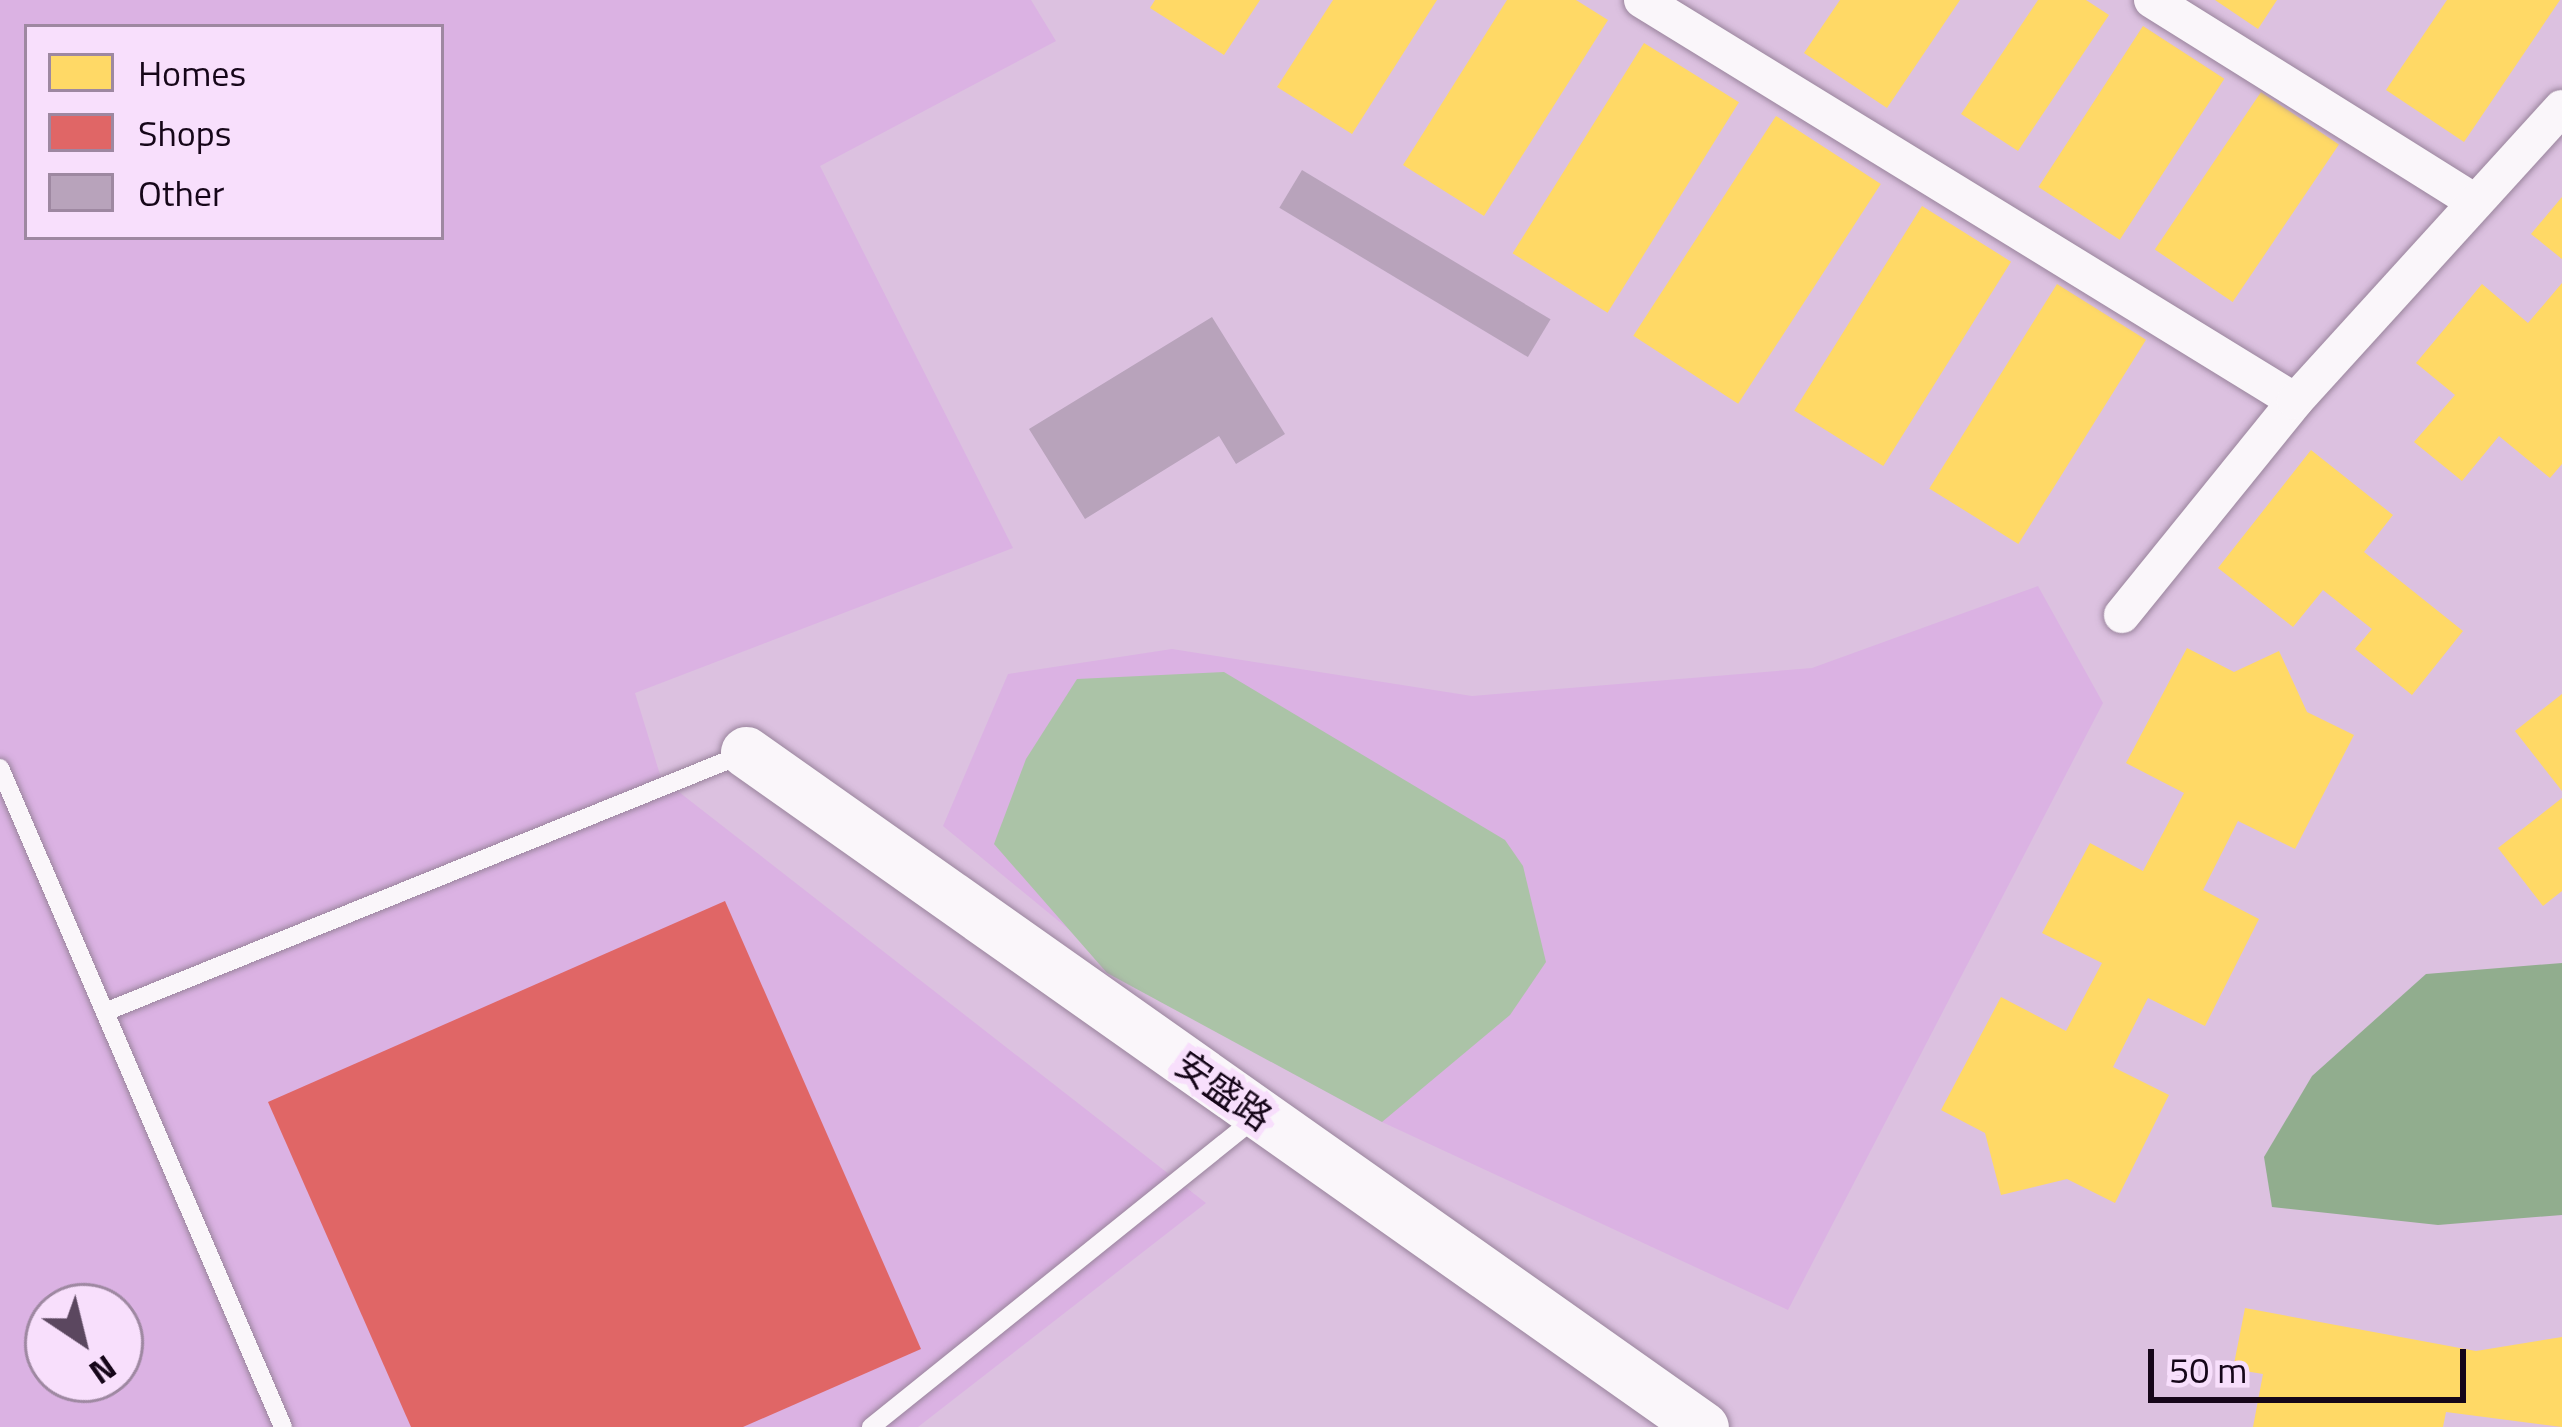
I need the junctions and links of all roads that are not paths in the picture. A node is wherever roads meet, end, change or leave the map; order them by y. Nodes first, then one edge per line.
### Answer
1 (1642, 0) edge
2 (2152, 0) edge
3 (2562, 108) edge
4 (2475, 202) junction
5 (2295, 401) junction
6 (2122, 615) dead end
7 (746, 752) joint
8 (0, 768) edge
9 (105, 1012) junction
10 (1259, 1115) junction
11 (284, 1427) edge
12 (871, 1427) edge
13 (1703, 1427) edge

1 - 5 street
2 - 4 street
3 - 4 street
4 - 5 street
5 - 6 street
7 - 9 lane
7 - 10 street, 安盛路
8 - 9 lane
9 - 11 lane
10 - 12 lane
10 - 13 street, 安盛路

